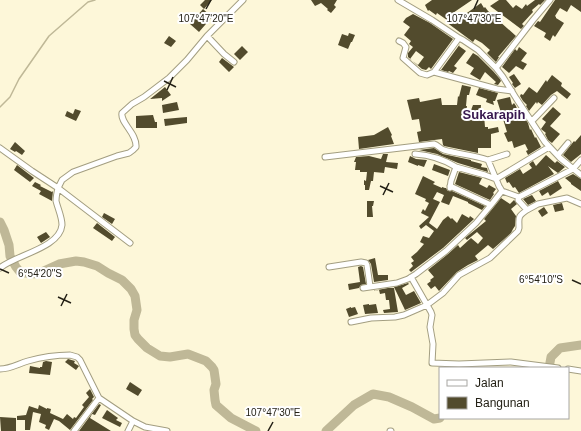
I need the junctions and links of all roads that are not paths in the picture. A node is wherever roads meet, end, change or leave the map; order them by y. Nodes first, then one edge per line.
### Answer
1 (243, 0) edge
2 (398, 0) edge
3 (550, 0) edge
4 (207, 36) junction
5 (459, 38) junction
6 (399, 41) dead end
7 (234, 62) dead end
8 (496, 68) junction
9 (434, 72) junction
10 (512, 91) junction
11 (554, 98) dead end
12 (532, 121) junction
13 (568, 143) dead end
14 (548, 147) junction
15 (0, 148) edge
16 (415, 154) dead end
17 (507, 154) dead end
18 (558, 155) junction
19 (325, 157) dead end
20 (488, 160) junction
21 (581, 160) edge
22 (456, 167) junction
23 (573, 169) junction
24 (581, 175) edge
25 (496, 179) junction
26 (58, 188) junction
27 (502, 191) junction
28 (519, 197) junction
29 (581, 204) edge
30 (491, 205) junction
31 (527, 210) junction
32 (130, 243) dead end
33 (2, 266) edge
34 (329, 267) dead end
35 (411, 277) junction
36 (370, 286) junction
37 (363, 288) dead end
38 (426, 305) junction
39 (351, 322) dead end
40 (551, 367) edge
41 (0, 369) edge
42 (569, 369) edge
43 (581, 371) edge
44 (99, 398) junction
45 (133, 421) junction
46 (144, 429) edge
47 (74, 431) edge
48 (128, 431) edge
49 (167, 431) edge

1 - 4 street
2 - 5 street
3 - 8 street
4 - 7 street
4 - 26 street
5 - 8 street
5 - 9 street
6 - 9 street
8 - 10 street
9 - 10 street
10 - 12 street
11 - 12 street
12 - 14 street
13 - 18 street
14 - 18 street
14 - 25 street
15 - 26 street
16 - 22 street
17 - 20 street
18 - 23 street
19 - 20 street
20 - 25 street
21 - 23 street
22 - 25 street
22 - 30 street
23 - 24 street
23 - 28 street
25 - 27 street
26 - 32 street
26 - 33 street
27 - 28 street
27 - 30 street
28 - 31 street
29 - 31 street
30 - 35 street
31 - 38 street
34 - 36 street
35 - 36 street
35 - 38 street
36 - 37 street
38 - 39 street
38 - 40 street
41 - 44 street
42 - 43 street
44 - 45 street
44 - 47 street
45 - 46 street
45 - 48 street
46 - 49 street

